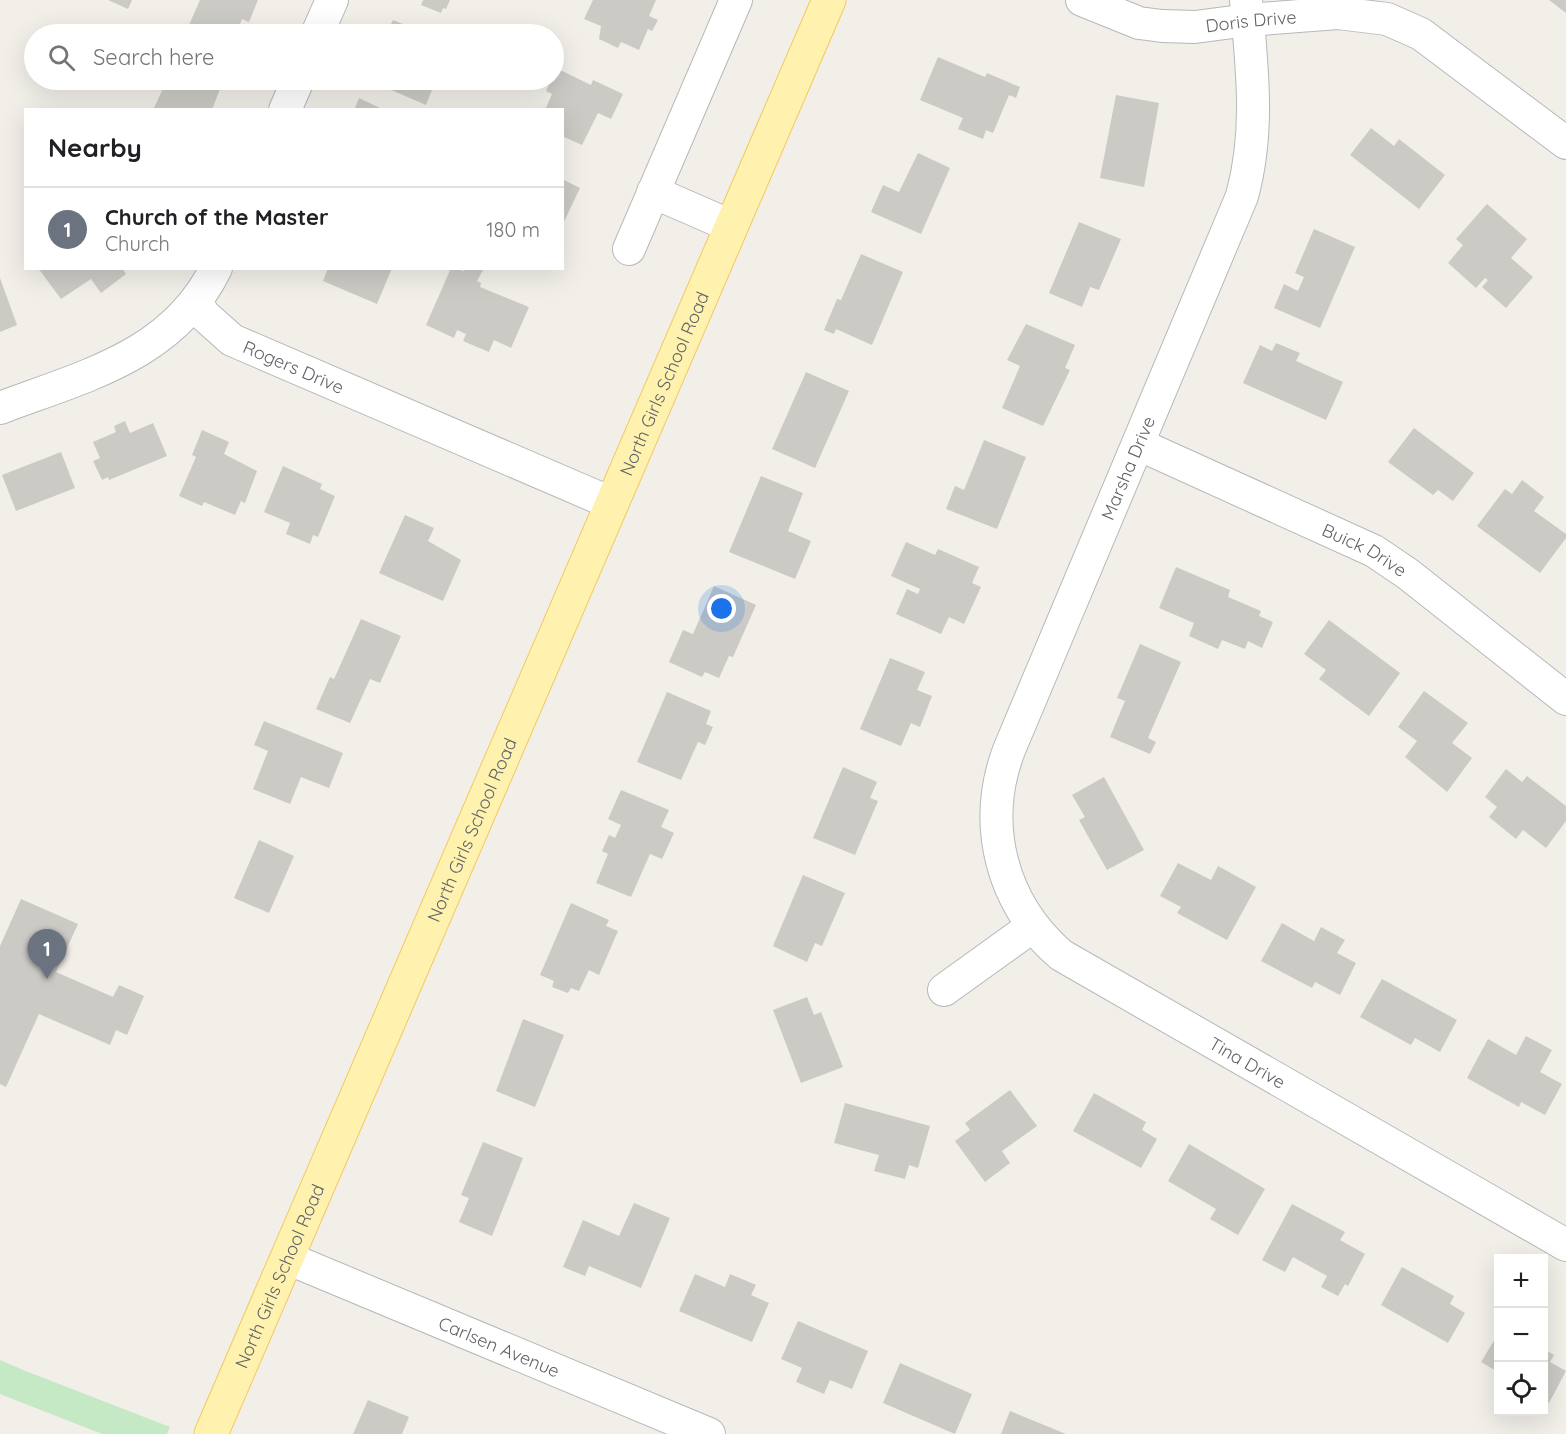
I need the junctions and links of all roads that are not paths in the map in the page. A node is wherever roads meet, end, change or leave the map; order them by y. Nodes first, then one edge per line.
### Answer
1 (332, 0) edge
2 (736, 0) edge
3 (829, 0) edge
4 (1082, 0) edge
5 (1247, 10) edge
6 (321, 24) edge
7 (294, 90) edge
8 (286, 108) edge
9 (1566, 143) edge
10 (653, 192) junction
11 (731, 226) junction
12 (629, 249) dead end
13 (215, 270) edge
14 (196, 302) junction
15 (0, 408) edge
16 (1138, 444) junction
17 (611, 503) junction
18 (1566, 699) edge
19 (1033, 926) junction
20 (944, 990) dead end
21 (1566, 1245) edge
22 (287, 1258) junction
23 (211, 1434) edge
24 (709, 1434) edge

1 - 6 street
2 - 10 street
3 - 11 main road, North Girls School Road
4 - 5 street, Doris Drive
5 - 9 street, Doris Drive
5 - 16 street, Marsha Drive
7 - 8 street
10 - 11 street
10 - 12 street
11 - 17 main road, North Girls School Road
13 - 14 street
14 - 15 street
14 - 17 street, Rogers Drive
16 - 18 street, Buick Drive
16 - 19 street, Marsha Drive
17 - 22 main road, North Girls School Road
19 - 20 street
19 - 21 street, Tina Drive
22 - 23 main road, North Girls School Road
22 - 24 street, Carlsen Avenue

